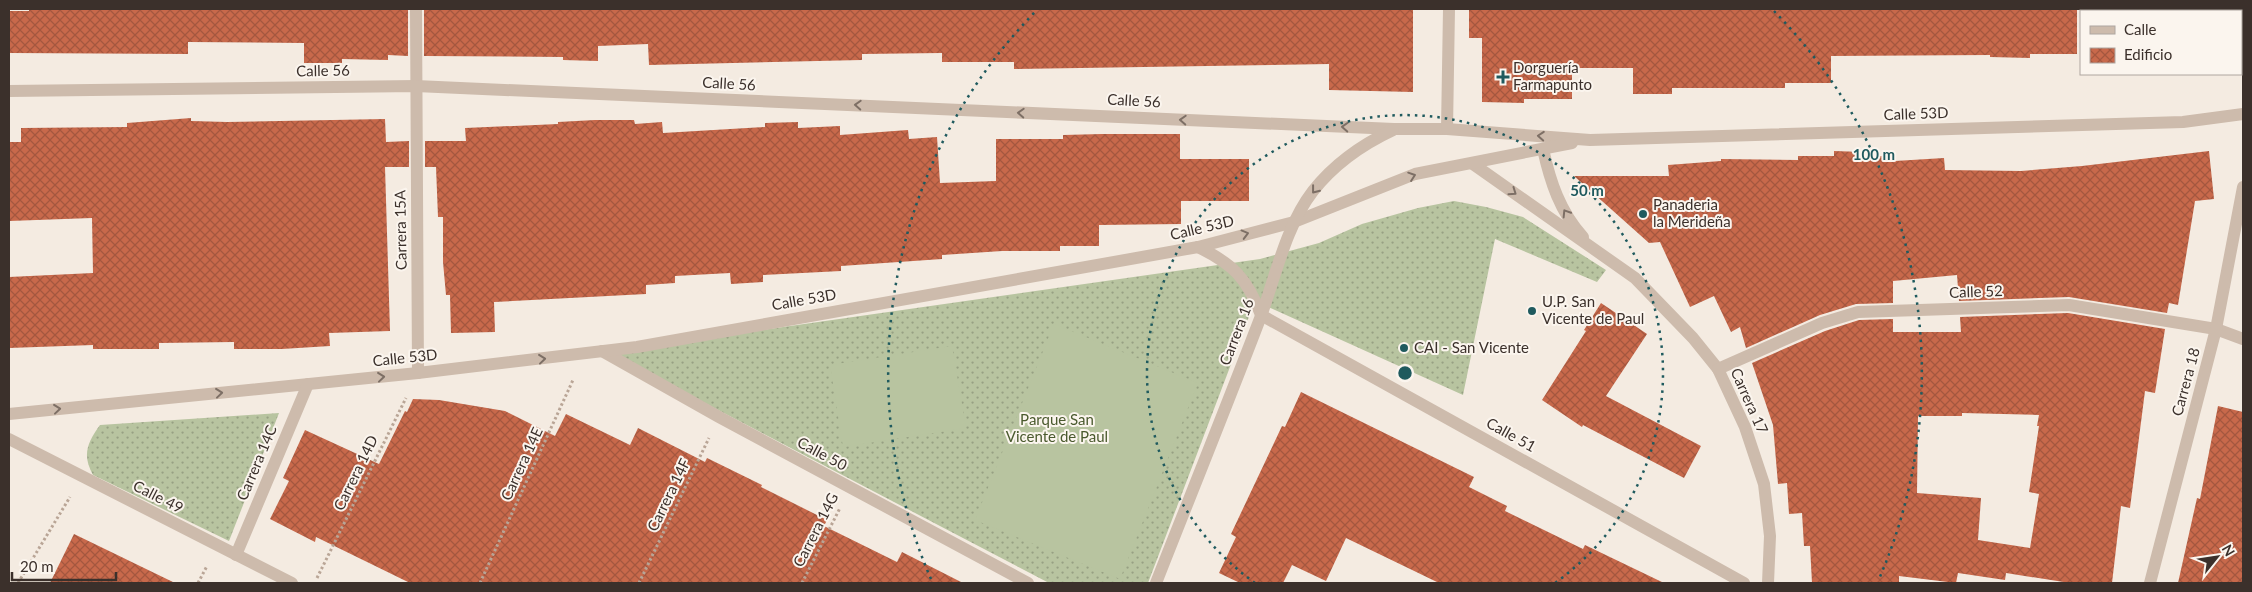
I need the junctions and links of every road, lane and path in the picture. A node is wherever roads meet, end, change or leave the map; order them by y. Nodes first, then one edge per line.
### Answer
1 (416, 9) edge
2 (1449, 9) edge
3 (416, 86) junction
4 (9, 91) edge
5 (2243, 114) edge
6 (1394, 129) junction
7 (1447, 129) junction
8 (1590, 140) junction
9 (1543, 149) junction
10 (1473, 164) junction
11 (2243, 187) edge
12 (1294, 222) junction
13 (1198, 247) junction
14 (1596, 252) junction
15 (1261, 315) junction
16 (2216, 329) junction
17 (2243, 338) edge
18 (602, 352) junction
19 (584, 354) junction
20 (1718, 370) junction
21 (418, 373) junction
22 (308, 384) junction
23 (9, 414) edge
24 (719, 417) junction
25 (9, 439) edge
26 (82, 477) junction
27 (851, 488) junction
28 (236, 555) junction
29 (18, 583) edge
30 (292, 583) edge
31 (314, 583) edge
32 (480, 583) edge
33 (639, 583) edge
34 (802, 583) edge
35 (1028, 583) edge
36 (1156, 583) edge
37 (1744, 583) edge
38 (1768, 583) edge
39 (2150, 583) edge

1 - 3 street, Carrera 15A
2 - 7 street
3 - 4 street, Calle 56
6 -> 3 street, Calle 56
3 - 21 street, Carrera 15A
5 - 8 street, Calle 53D
6 - 7 street, Calle 56
6 -> 12 street, Carrera 16
8 -> 7 street, Calle 53D
8 - 9 street, Calle 53D
9 - 10 street, Calle 53D
14 -> 9 street, Carrera 17
12 -> 10 street, Calle 53D
10 -> 14 street, Carrera 17
11 - 16 street, Carrera 18
13 -> 12 street, Calle 53D
12 - 15 street, Carrera 16
13 - 15 street
13 - 18 street, Calle 53D
14 - 20 street, Carrera 17
15 - 36 street, Carrera 16
15 - 37 street, Calle 51
16 - 17 street, Calle 52
16 - 20 street, Calle 52
16 - 39 street, Carrera 18
18 - 19 street, Calle 53D
18 - 24 street, Calle 50
21 -> 19 street, Calle 53D
19 - 32 path, Carrera 14E
20 - 38 street, Carrera 17
22 -> 21 street, Calle 53D
21 - 31 path, Carrera 14D
23 -> 22 street, Calle 53D
22 - 28 street, Carrera 14C
24 - 27 street, Calle 50
24 - 33 path, Carrera 14F
25 - 26 street, Calle 49
26 - 28 street, Calle 49
26 - 29 path
27 - 34 path, Carrera 14G
27 - 35 street, Calle 50
28 - 30 street, Calle 49

